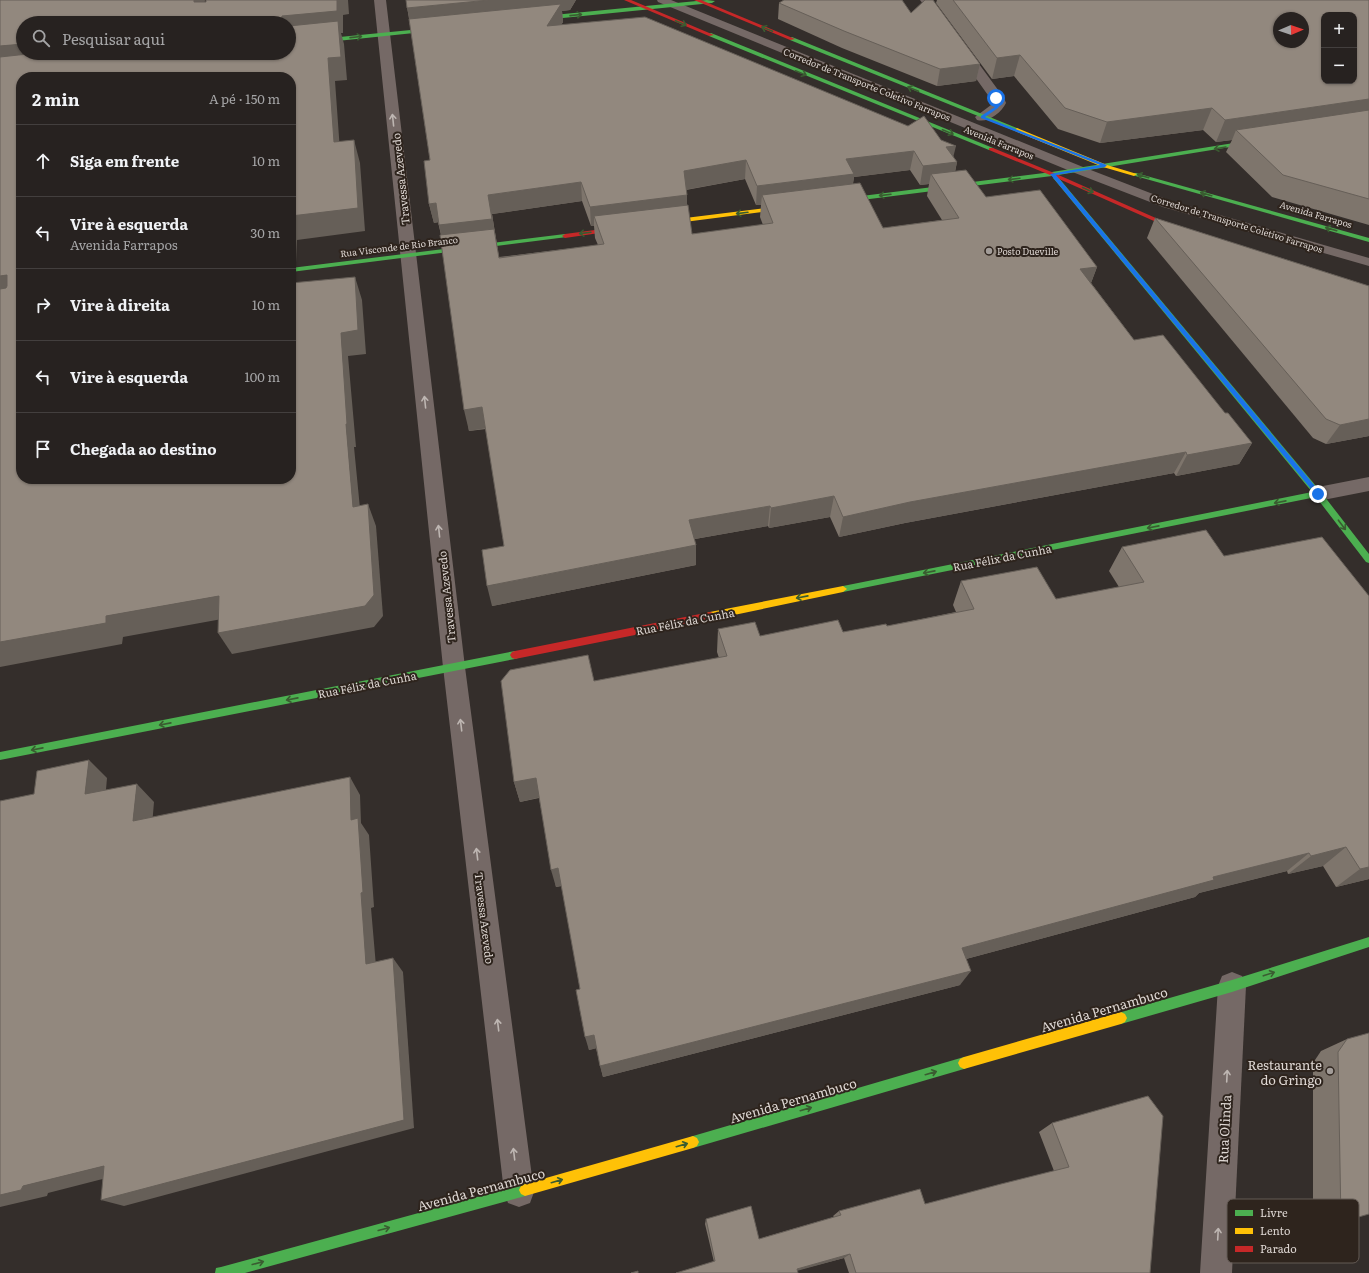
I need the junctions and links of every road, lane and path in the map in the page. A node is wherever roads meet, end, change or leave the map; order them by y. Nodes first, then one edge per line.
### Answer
1 (380, 0) edge
2 (627, 0) edge
3 (717, 0) edge
4 (926, 0) edge
5 (699, 1) edge
6 (667, 2) edge
7 (645, 8) junction
8 (526, 20) edge
9 (447, 28) edge
10 (384, 34) junction
11 (296, 43) edge
12 (982, 117) junction
13 (1268, 140) edge
14 (1105, 166) junction
15 (1079, 170) junction
16 (1052, 174) junction
17 (832, 202) edge
18 (801, 206) edge
19 (652, 225) edge
20 (636, 227) edge
21 (1194, 232) edge
22 (1369, 240) edge
23 (408, 255) junction
24 (1369, 262) edge
25 (296, 269) edge
26 (1369, 484) edge
27 (1318, 494) junction
28 (1369, 560) edge
29 (454, 667) junction
30 (0, 756) edge
31 (1369, 942) edge
32 (1232, 986) junction
33 (519, 1192) junction
34 (221, 1273) edge
35 (1216, 1273) edge

1 - 10 street, Travessa Azevedo
2 - 7 main road, Avenida Farrapos
3 - 5 main road
4 - 12 street
5 - 6 main road
12 -> 5 main road, Avenida Farrapos
6 - 7 main road
6 - 15 lane, Corredor de Transporte Coletivo Farrapos
8 -> 7 main road
7 -> 16 main road, Avenida Farrapos
9 - 10 main road
11 -> 10 main road
23 -> 10 street, Travessa Azevedo
12 - 14 main road, Avenida Farrapos
13 -> 14 main road
14 - 15 main road
22 -> 14 main road, Avenida Farrapos
15 - 16 main road
15 - 24 lane, Corredor de Transporte Coletivo Farrapos
16 -> 17 main road
16 -> 21 main road, Avenida Farrapos
16 - 27 main road
18 -> 19 main road
20 -> 23 main road, Rua Visconde de Rio Branco
23 - 25 main road, Rua Visconde de Rio Branco
29 -> 23 street, Travessa Azevedo
26 - 27 street, Rua Félix da Cunha
27 -> 28 main road
27 -> 29 main road, Rua Félix da Cunha
29 -> 30 main road, Rua Félix da Cunha
33 -> 29 street, Travessa Azevedo
32 -> 31 main road, Avenida Pernambuco
33 -> 32 main road, Avenida Pernambuco
35 -> 32 street, Rua Olinda
34 -> 33 main road, Avenida Pernambuco

